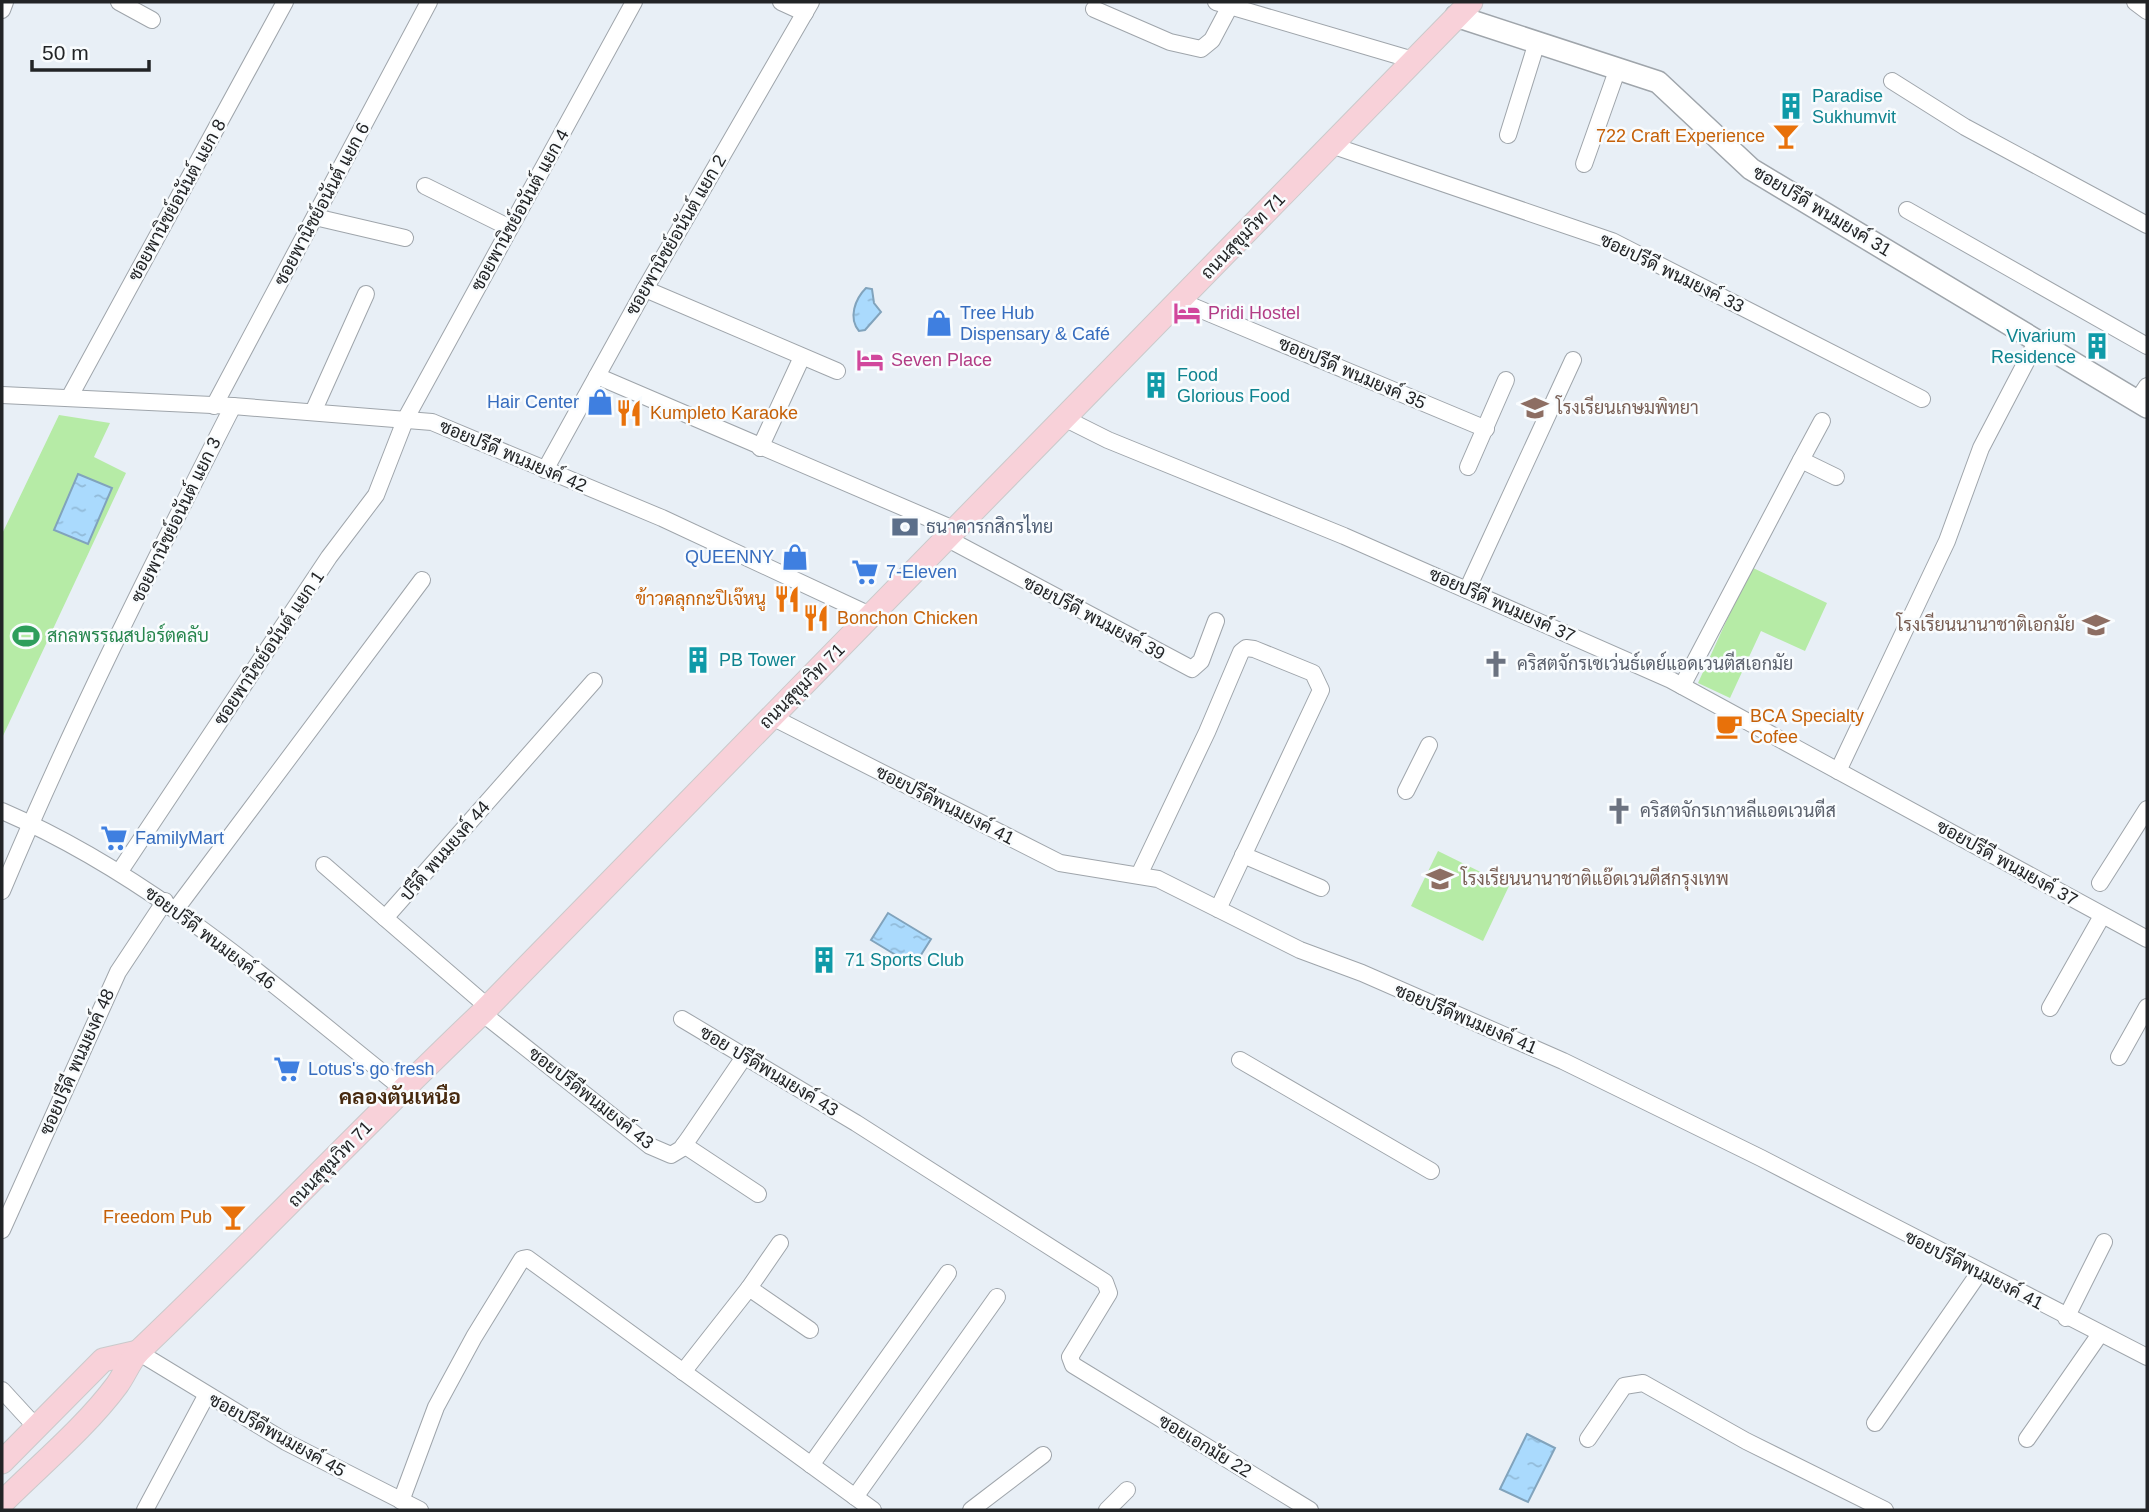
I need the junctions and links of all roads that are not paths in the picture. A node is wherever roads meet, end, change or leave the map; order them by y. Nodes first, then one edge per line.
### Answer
1 (5, 2) edge
2 (119, 2) edge
3 (285, 2) edge
4 (429, 2) edge
5 (634, 2) edge
6 (781, 2) edge
7 (2135, 2) edge
8 (1223, 4) edge
9 (808, 7) edge
10 (1094, 9) dead end
11 (1464, 9) edge
12 (2, 10) edge
13 (2147, 11) edge
14 (152, 20) dead end
15 (1537, 42) junction
16 (1413, 60) junction
17 (1618, 68) junction
18 (1892, 81) dead end
19 (1508, 135) dead end
20 (1332, 145) junction
21 (1584, 164) dead end
22 (425, 186) dead end
23 (1907, 210) dead end
24 (315, 217) junction
25 (2147, 225) edge
26 (510, 228) junction
27 (405, 238) dead end
28 (645, 289) junction
29 (366, 294) dead end
30 (1180, 300) junction
31 (2037, 341) junction
32 (2147, 346) edge
33 (802, 357) junction
34 (1573, 360) dead end
35 (837, 371) dead end
36 (597, 376) junction
37 (1506, 380) dead end
38 (2, 394) edge
39 (68, 398) junction
40 (2144, 398) edge
41 (1922, 399) dead end
42 (214, 406) junction
43 (233, 406) junction
44 (313, 412) junction
45 (406, 418) junction
46 (1066, 419) junction
47 (1822, 421) dead end
48 (1486, 429) junction
49 (760, 449) junction
50 (1801, 460) junction
51 (1468, 467) dead end
52 (545, 470) junction
53 (1836, 477) dead end
54 (952, 535) junction
55 (422, 580) dead end
56 (1467, 590) junction
57 (872, 616) junction
58 (1216, 621) dead end
59 (594, 681) dead end
60 (1682, 686) junction
61 (772, 717) junction
62 (1429, 745) dead end
63 (1838, 771) junction
64 (1406, 791) dead end
65 (2147, 809) edge
66 (2, 811) edge
67 (30, 823) junction
68 (1243, 855) junction
69 (324, 865) dead end
70 (120, 871) junction
71 (1139, 875) junction
72 (2100, 883) dead end
73 (1321, 888) dead end
74 (2, 891) edge
75 (170, 905) junction
76 (1218, 909) junction
77 (2102, 916) junction
78 (385, 918) junction
79 (2147, 939) edge
80 (2050, 1007) dead end
81 (2147, 1007) edge
82 (485, 1010) junction
83 (682, 1019) dead end
84 (744, 1057) junction
85 (2119, 1057) dead end
86 (1240, 1060) dead end
87 (403, 1089) junction
88 (684, 1145) junction
89 (1431, 1171) dead end
90 (758, 1194) dead end
91 (2, 1230) edge
92 (2104, 1242) dead end
93 (780, 1243) dead end
94 (948, 1273) dead end
95 (1979, 1273) junction
96 (749, 1288) junction
97 (997, 1297) dead end
98 (2066, 1318) junction
99 (810, 1330) dead end
100 (2100, 1334) junction
101 (2147, 1357) edge
102 (132, 1358) junction
103 (683, 1372) junction
104 (1099, 1381) joint
105 (2, 1390) edge
106 (206, 1396) junction
107 (94, 1397) junction
108 (1875, 1423) dead end
109 (36, 1427) junction
110 (1588, 1438) dead end
111 (2027, 1439) dead end
112 (1043, 1455) dead end
113 (2, 1462) edge
114 (811, 1465) junction
115 (2, 1476) edge
116 (1127, 1490) dead end
117 (855, 1497) junction
118 (390, 1502) edge
119 (2, 1503) edge
120 (17, 1510) edge
121 (145, 1510) edge
122 (420, 1510) edge
123 (873, 1510) edge
124 (971, 1510) edge
125 (1107, 1510) edge
126 (1310, 1510) edge
127 (1885, 1510) edge

1 - 12 street
2 - 14 street
3 - 39 street, ซอยพานิชย์อนันต์ แยก 8
4 - 24 street, ซอยพานิชย์อนันต์ แยก 6
5 - 26 street, ซอยพานิชย์อนันต์ แยก 4
6 - 9 street
7 - 13 street
8 - 10 street
8 - 16 street
9 - 28 street, ซอยพานิชย์อนันต์ แยก 2
11 - 15 street, ซอยปรีดี พนมยงค์ 31
11 - 16 main road, ถนนสุขุมวิท 71
15 - 17 street, ซอยปรีดี พนมยงค์ 31
15 - 19 street
16 - 20 main road, ถนนสุขุมวิท 71
17 - 21 street
17 - 31 street, ซอยปรีดี พนมยงค์ 31
18 - 25 street
20 - 30 main road, ถนนสุขุมวิท 71
20 - 41 street, ซอยปรีดี พนมยงค์ 33
22 - 26 street
23 - 32 street
24 - 27 street
24 - 42 street, ซอยพานิชย์อนันต์ แยก 6
26 - 45 street, ซอยพานิชย์อนันต์ แยก 4
28 - 33 street
28 - 36 street, ซอยพานิชย์อนันต์ แยก 2
29 - 44 street
30 - 46 main road, ถนนสุขุมวิท 71
30 - 48 street, ซอยปรีดี พนมยงค์ 35
31 - 40 street, ซอยปรีดี พนมยงค์ 31
31 - 63 street
33 - 35 street
33 - 49 street
34 - 56 street
36 - 49 street
36 - 52 street, ซอยพานิชย์อนันต์ แยก 2
37 - 48 street
38 - 39 street, ซอยปรีดี พนมยงค์ 42
39 - 42 street, ซอยปรีดี พนมยงค์ 42
42 - 43 street, ซอยปรีดี พนมยงค์ 42
43 - 44 street, ซอยปรีดี พนมยงค์ 42
43 - 67 street, ซอยพานิชย์อนันต์ แยก 3
44 - 45 street, ซอยปรีดี พนมยงค์ 42
45 - 52 street, ซอยปรีดี พนมยงค์ 42
45 - 70 street, ซอยพานิชย์อนันต์ แยก 1
46 - 54 main road, ถนนสุขุมวิท 71
46 - 56 street, ซอยปรีดี พนมยงค์ 37
47 - 50 street
48 - 51 street
49 - 54 street
50 - 53 street
50 - 60 street
52 - 57 street, ซอยปรีดี พนมยงค์ 42
54 - 57 main road, ถนนสุขุมวิท 71
54 - 58 street, ซอยปรีดี พนมยงค์ 39
55 - 75 street, ซอยปรีดี พนมยงค์ 48
56 - 60 street, ซอยปรีดี พนมยงค์ 37
57 - 61 main road, ถนนสุขุมวิท 71
59 - 78 street, ปรีดี พนมยงค์ 44
60 - 63 street, ซอยปรีดี พนมยงค์ 37
61 - 71 street, ซอยปรีดีพนมยงค์ 41
61 - 82 main road, ถนนสุขุมวิท 71
62 - 64 street
63 - 77 street, ซอยปรีดี พนมยงค์ 37
65 - 72 street
66 - 67 street, ซอยปรีดี พนมยงค์ 46
67 - 70 street, ซอยปรีดี พนมยงค์ 46
67 - 74 street, ซอยพานิชย์อนันต์ แยก 3
68 - 71 street
68 - 73 street
68 - 76 street
69 - 78 street
70 - 75 street, ซอยปรีดี พนมยงค์ 46
71 - 76 street, ซอยปรีดีพนมยงค์ 41
75 - 87 street, ซอยปรีดี พนมยงค์ 46
75 - 91 street, ซอยปรีดี พนมยงค์ 48
76 - 95 street, ซอยปรีดีพนมยงค์ 41
77 - 79 street, ซอยปรีดี พนมยงค์ 37
77 - 80 street
78 - 82 street
81 - 85 street
82 - 87 main road, ถนนสุขุมวิท 71
82 - 88 street, ซอยปรีดีพนมยงค์ 43
83 - 84 street, ซอย ปรีดีพนมยงค์ 43
84 - 88 street
84 - 104 street, ซอย ปรีดีพนมยงค์ 43
86 - 89 street
87 - 102 main road, ถนนสุขุมวิท 71
88 - 90 street
92 - 98 street
93 - 96 street
94 - 114 street
95 - 98 street, ซอยปรีดีพนมยงค์ 41
95 - 108 street
96 - 99 street
96 - 103 street
97 - 117 street
98 - 100 street, ซอยปรีดีพนมยงค์ 41
100 - 101 street, ซอยปรีดีพนมยงค์ 41
100 - 111 street
102 - 106 street, ซอยปรีดีพนมยงค์ 45
102 - 107 main road, ถนนสุขุมวิท 71
102 - 109 main road
102 - 120 main road
103 - 114 street
103 - 118 street
104 - 126 street, ซอยเอกมัย 22
105 - 109 street
106 - 118 street, ซอยปรีดีพนมยงค์ 45
106 - 121 street
107 - 115 main road, ถนนสุขุมวิท 71
107 - 119 main road, ถนนสุขุมวิท 71
109 - 113 main road
110 - 127 street
112 - 124 street
114 - 117 street
116 - 125 street
117 - 123 street
118 - 122 street, ซอยปรีดีพนมยงค์ 45

